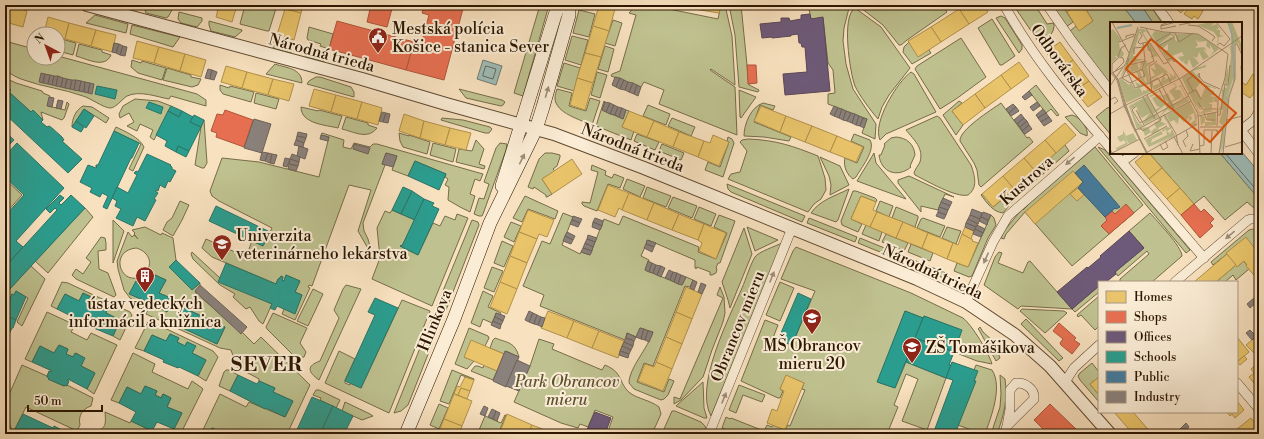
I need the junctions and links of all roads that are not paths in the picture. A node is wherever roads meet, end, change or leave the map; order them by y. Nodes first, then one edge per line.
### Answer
1 (87, 5) edge
2 (559, 5) edge
3 (569, 5) edge
4 (1004, 5) edge
5 (1047, 5) edge
6 (1156, 5) edge
7 (1168, 22) edge
8 (1110, 91) edge
9 (1259, 112) edge
10 (521, 125) junction
11 (536, 129) junction
12 (1242, 129) edge
13 (1242, 131) edge
14 (1100, 136) junction
15 (1110, 148) edge
16 (1115, 154) edge
17 (1133, 154) edge
18 (1259, 154) edge
19 (1122, 162) junction
20 (492, 219) junction
21 (1259, 219) edge
22 (792, 228) junction
23 (1204, 258) junction
24 (1176, 281) edge
25 (966, 302) junction
26 (1098, 346) edge
27 (1065, 382) junction
28 (1238, 384) edge
29 (1259, 409) edge
30 (406, 434) edge
31 (710, 434) edge
32 (1110, 434) edge

1 - 10 street, Národná trieda
2 - 10 main road, Hlinkova
11 -> 3 main road, Hlinkova
4 - 14 street, Odborárska
5 - 8 street
6 - 7 street
9 - 12 street
10 - 11 street, Národná trieda
10 - 20 main road, Hlinkova
20 -> 11 main road, Hlinkova
11 - 22 street, Národná trieda
13 - 18 street
14 - 15 street, Odborárska
14 -> 25 street, Kustrova
16 - 19 street
17 - 19 street
19 - 23 street
20 - 30 main road, Hlinkova
21 -> 23 street
22 - 25 street, Národná trieda
31 -> 22 street, Obrancov mieru
23 - 24 street
25 - 27 street, Národná trieda
26 - 27 street
27 - 32 street, Národná trieda
28 - 29 street

